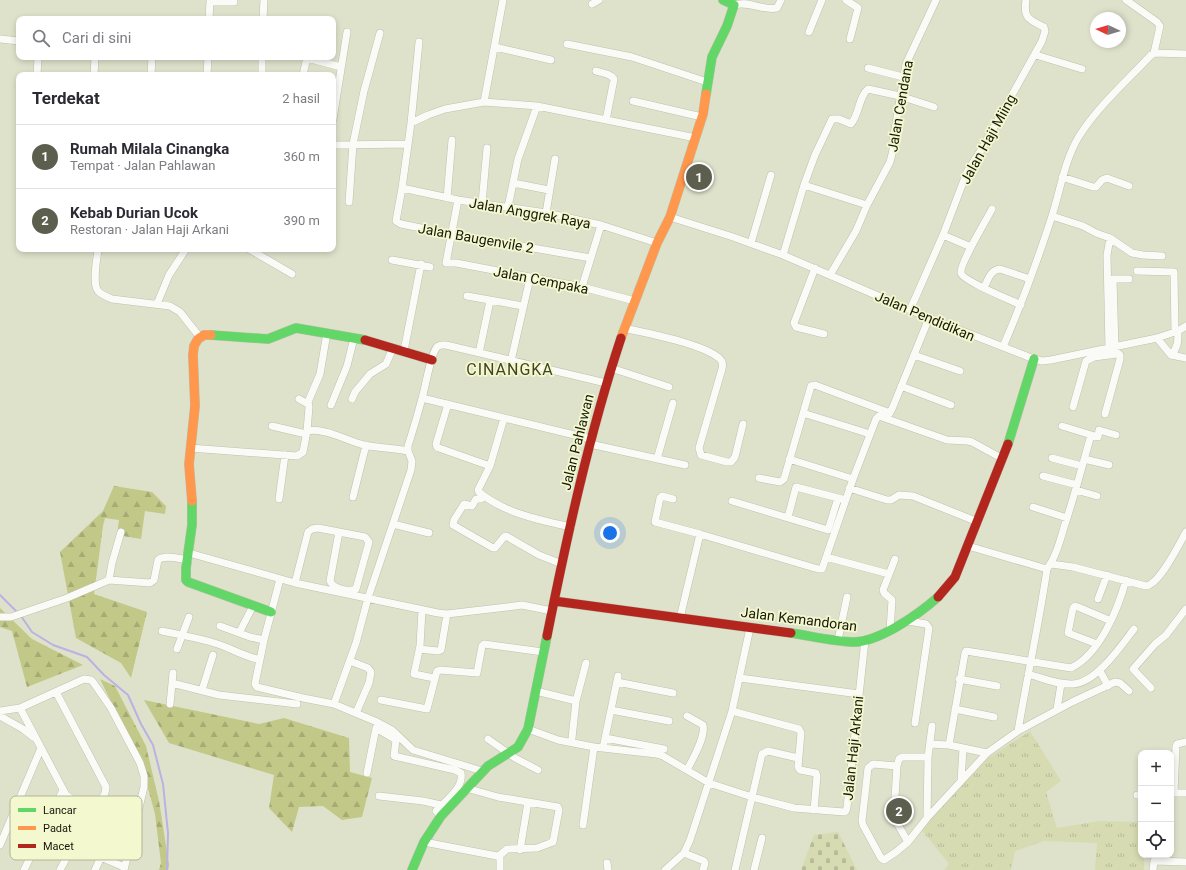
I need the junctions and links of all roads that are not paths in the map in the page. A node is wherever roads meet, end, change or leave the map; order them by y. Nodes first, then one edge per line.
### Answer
1 (264, 0) edge
2 (503, 0) edge
3 (599, 0) edge
4 (723, 0) edge
5 (781, 0) edge
6 (822, 0) edge
7 (846, 0) edge
8 (936, 0) edge
9 (1026, 0) edge
10 (1126, 0) edge
11 (222, 1) edge
12 (234, 2) dead end
13 (739, 3) edge
14 (592, 4) dead end
15 (210, 16) edge
16 (263, 16) edge
17 (347, 32) dead end
18 (809, 32) dead end
19 (380, 33) dead end
20 (0, 39) edge
21 (850, 39) dead end
22 (16, 41) edge
23 (419, 42) dead end
24 (567, 44) dead end
25 (496, 47) junction
26 (1154, 53) junction
27 (1186, 54) edge
28 (1036, 55) junction
29 (38, 60) edge
30 (95, 60) edge
31 (152, 60) edge
32 (208, 60) edge
33 (262, 60) edge
34 (306, 60) edge
35 (317, 60) edge
36 (551, 60) dead end
37 (341, 67) junction
38 (868, 68) dead end
39 (1082, 69) dead end
40 (596, 71) dead end
41 (37, 72) edge
42 (94, 72) edge
43 (151, 72) edge
44 (207, 72) edge
45 (262, 72) edge
46 (304, 72) edge
47 (903, 77) junction
48 (707, 82) junction
49 (900, 96) junction
50 (336, 100) edge
51 (633, 101) dead end
52 (484, 102) junction
53 (537, 106) junction
54 (934, 107) dead end
55 (702, 117) junction
56 (606, 120) junction
57 (411, 123) junction
58 (696, 138) junction
59 (452, 140) dead end
60 (353, 144) junction
61 (408, 144) junction
62 (336, 145) edge
63 (487, 148) dead end
64 (555, 159) dead end
65 (771, 175) dead end
66 (1062, 178) junction
67 (513, 183) junction
68 (804, 185) junction
69 (1129, 186) dead end
70 (402, 188) junction
71 (549, 190) junction
72 (447, 198) junction
73 (458, 200) junction
74 (349, 202) dead end
75 (482, 203) junction
76 (867, 205) junction
77 (508, 207) junction
78 (992, 209) dead end
79 (546, 213) junction
80 (1052, 216) junction
81 (670, 217) junction
82 (601, 225) junction
83 (451, 234) junction
84 (943, 235) junction
85 (1110, 238) junction
86 (657, 243) junction
87 (751, 243) junction
88 (971, 247) junction
89 (98, 252) edge
90 (184, 252) edge
91 (254, 252) edge
92 (783, 255) junction
93 (1162, 256) dead end
94 (591, 258) junction
95 (392, 260) dead end
96 (421, 264) junction
97 (430, 266) dead end
98 (815, 268) junction
99 (1137, 270) dead end
100 (292, 274) dead end
101 (830, 275) junction
102 (530, 278) junction
103 (1129, 279) dead end
104 (1030, 280) junction
105 (582, 287) junction
106 (984, 288) junction
107 (467, 296) dead end
108 (490, 301) junction
109 (635, 301) junction
110 (157, 304) junction
111 (1021, 305) junction
112 (523, 306) junction
113 (910, 310) junction
114 (929, 318) junction
115 (1186, 326) edge
116 (624, 328) junction
117 (1176, 331) junction
118 (327, 333) junction
119 (824, 334) dead end
120 (199, 336) junction
121 (354, 338) junction
122 (1157, 338) junction
123 (1003, 347) junction
124 (393, 348) junction
125 (1113, 349) junction
126 (404, 351) junction
127 (478, 353) junction
128 (914, 355) junction
129 (1171, 355) junction
130 (1186, 358) edge
131 (1034, 359) junction
132 (432, 360) junction
133 (511, 361) junction
134 (611, 368) junction
135 (960, 371) dead end
136 (606, 383) junction
137 (901, 386) junction
138 (669, 387) dead end
139 (422, 398) junction
140 (299, 399) dead end
141 (352, 399) dead end
142 (673, 403) dead end
143 (308, 404) junction
144 (448, 404) junction
145 (331, 405) dead end
146 (951, 405) dead end
147 (1073, 407) dead end
148 (803, 414) junction
149 (1105, 414) dead end
150 (888, 415) junction
151 (504, 418) junction
152 (744, 424) dead end
153 (272, 426) dead end
154 (1062, 426) dead end
155 (306, 433) junction
156 (870, 434) junction
157 (1091, 435) junction
158 (1116, 435) dead end
159 (591, 441) junction
160 (366, 446) junction
161 (190, 448) junction
162 (408, 451) junction
163 (285, 455) junction
164 (657, 458) junction
165 (1052, 458) dead end
166 (789, 459) junction
167 (1003, 459) junction
168 (1083, 463) junction
169 (686, 465) dead end
170 (1110, 465) dead end
171 (490, 466) junction
172 (1043, 476) dead end
173 (759, 478) dead end
174 (853, 478) junction
175 (1077, 487) junction
176 (849, 488) junction
177 (484, 496) junction
178 (1097, 496) dead end
179 (353, 498) dead end
180 (279, 499) dead end
181 (673, 499) dead end
182 (842, 499) junction
183 (732, 501) dead end
184 (1032, 507) dead end
185 (788, 517) junction
186 (1067, 518) junction
187 (978, 522) junction
188 (393, 524) junction
189 (571, 527) junction
190 (121, 532) dead end
191 (339, 532) junction
192 (1186, 532) edge
193 (429, 533) dead end
194 (700, 534) junction
195 (968, 546) junction
196 (188, 557) junction
197 (826, 557) junction
198 (895, 559) dead end
199 (562, 564) junction
200 (1049, 566) junction
201 (889, 574) junction
202 (1107, 575) junction
203 (280, 579) junction
204 (109, 580) junction
205 (1126, 580) junction
206 (296, 583) junction
207 (846, 597) dead end
208 (368, 598) junction
209 (1098, 599) dead end
210 (554, 601) junction
211 (253, 606) junction
212 (1186, 609) edge
213 (422, 610) junction
214 (552, 611) junction
215 (271, 612) junction
216 (447, 614) junction
217 (0, 617) edge
218 (189, 617) dead end
219 (680, 618) junction
220 (908, 621) junction
221 (1110, 621) junction
222 (220, 626) dead end
223 (750, 628) junction
224 (1134, 629) dead end
225 (890, 630) junction
226 (162, 631) dead end
227 (239, 633) junction
228 (182, 635) junction
229 (264, 640) junction
230 (838, 640) junction
231 (865, 640) junction
232 (1096, 644) junction
233 (177, 649) dead end
234 (419, 649) junction
235 (543, 652) junction
236 (212, 655) dead end
237 (260, 660) junction
238 (350, 660) junction
239 (1032, 661) junction
240 (586, 663) dead end
241 (1100, 672) junction
242 (173, 673) dead end
243 (1028, 674) junction
244 (434, 678) junction
245 (740, 678) junction
246 (959, 679) junction
247 (172, 683) junction
248 (1061, 684) junction
249 (997, 686) dead end
250 (1108, 686) junction
251 (1151, 688) dead end
252 (202, 690) junction
253 (536, 691) junction
254 (1129, 691) dead end
255 (56, 692) junction
256 (673, 693) dead end
257 (859, 694) junction
258 (381, 700) dead end
259 (293, 701) junction
260 (576, 701) junction
261 (170, 704) dead end
262 (334, 704) junction
263 (20, 708) junction
264 (955, 709) junction
265 (1057, 709) junction
266 (611, 710) junction
267 (0, 711) edge
268 (732, 711) junction
269 (356, 713) junction
270 (0, 716) edge
271 (687, 716) dead end
272 (994, 717) dead end
273 (668, 721) dead end
274 (915, 723) dead end
275 (932, 726) dead end
276 (528, 729) junction
277 (1018, 731) junction
278 (572, 738) dead end
279 (605, 738) junction
280 (36, 739) junction
281 (488, 739) dead end
282 (1186, 742) edge
283 (930, 744) junction
284 (949, 745) junction
285 (594, 747) junction
286 (41, 748) junction
287 (603, 748) junction
288 (664, 749) dead end
289 (963, 749) junction
290 (987, 753) junction
291 (509, 754) junction
292 (928, 757) junction
293 (798, 758) junction
294 (897, 766) junction
295 (538, 770) dead end
296 (687, 770) junction
297 (482, 771) junction
298 (367, 773) dead end
299 (961, 781) junction
300 (709, 783) junction
301 (1173, 786) edge
302 (466, 788) junction
303 (63, 790) junction
304 (1174, 793) edge
305 (1186, 794) edge
306 (21, 796) edge
307 (60, 796) edge
308 (68, 796) edge
309 (103, 796) edge
310 (142, 796) edge
311 (379, 796) dead end
312 (752, 797) junction
313 (528, 802) junction
314 (441, 805) junction
315 (814, 810) junction
316 (441, 816) junction
317 (926, 818) junction
318 (10, 822) edge
319 (583, 825) dead end
320 (762, 838) dead end
321 (424, 842) junction
322 (908, 842) junction
323 (0, 846) edge
324 (520, 850) junction
325 (684, 853) junction
326 (500, 855) junction
327 (29, 860) edge
328 (65, 860) edge
329 (100, 860) edge
330 (107, 860) edge
331 (1186, 862) edge
332 (124, 869) edge
333 (24, 870) edge
334 (60, 870) edge
335 (95, 870) edge
336 (412, 870) edge
337 (500, 870) edge
338 (665, 870) edge
339 (703, 870) edge
340 (735, 870) edge
341 (754, 870) edge
342 (1153, 870) edge

1 - 16 street
2 - 25 street
3 - 14 street
4 - 13 street
5 - 13 street
6 - 18 street
7 - 21 street
8 - 47 street, Jalan Cendana
9 - 28 street, Jalan Haji Miing
10 - 26 street
11 - 12 street
11 - 15 street
13 - 48 street, Jalan Pahlawan
17 - 37 street
19 - 60 street
20 - 22 street
23 - 57 street
24 - 48 street
25 - 36 street
25 - 52 street
26 - 27 street
26 - 66 street
28 - 39 street
28 - 84 street, Jalan Haji Miing
29 - 41 street
30 - 42 street
31 - 43 street
32 - 44 street
33 - 45 street
34 - 46 street
35 - 37 street
37 - 50 street
38 - 47 street
40 - 56 street
47 - 49 street, Jalan Cendana
48 - 55 street, Jalan Pahlawan
49 - 54 street
49 - 68 street
49 - 76 street, Jalan Cendana
51 - 55 street
52 - 53 street
52 - 57 street
53 - 56 street
53 - 67 street
55 - 58 street, Jalan Pahlawan
56 - 58 street
57 - 61 street
58 - 81 street, Jalan Pahlawan
59 - 72 street
60 - 61 street
60 - 62 street
60 - 74 street
61 - 70 street
63 - 75 street
64 - 71 street
65 - 87 street
66 - 69 street
66 - 80 street
67 - 71 street
67 - 77 street
68 - 76 street
68 - 92 street
70 - 72 street, Jalan Anggrek Raya
70 - 83 street, Jalan Baugenvile 2
71 - 79 street
72 - 73 street, Jalan Anggrek Raya
73 - 75 street, Jalan Anggrek Raya
73 - 83 street
75 - 77 street, Jalan Anggrek Raya
76 - 101 street, Jalan Cendana
77 - 79 street, Jalan Anggrek Raya
78 - 88 street
79 - 82 street, Jalan Anggrek Raya
80 - 85 street
80 - 104 street
81 - 86 street, Jalan Pahlawan
81 - 87 street, Jalan Pendidikan
82 - 86 street, Jalan Anggrek Raya
82 - 94 street
83 - 94 street, Jalan Baugenvile 2
83 - 102 street, Jalan Cempaka
84 - 88 street
84 - 113 street, Jalan Haji Miing
85 - 93 street
85 - 125 street
86 - 109 street, Jalan Pahlawan
87 - 92 street, Jalan Pendidikan
88 - 106 street
89 - 110 street
90 - 110 street
91 - 100 street
92 - 98 street, Jalan Pendidikan
94 - 105 street
95 - 96 street
96 - 97 street
96 - 126 street
98 - 101 street, Jalan Pendidikan
98 - 119 street
99 - 117 street
101 - 113 street, Jalan Pendidikan
102 - 105 street, Jalan Cempaka
102 - 112 street
103 - 125 street
104 - 106 street
104 - 111 street
105 - 109 street, Jalan Cempaka
106 - 111 street
107 - 108 street
108 - 112 street
108 - 127 street
109 - 116 street, Jalan Pahlawan
110 - 120 street
111 - 123 street
112 - 133 street
113 - 114 street, Jalan Pendidikan
114 - 123 street, Jalan Pendidikan
114 - 128 street
115 - 117 street, Jalan Pendidikan
116 - 134 street, Jalan Pahlawan
116 - 152 street
117 - 122 street, Jalan Pendidikan
117 - 129 street
118 - 120 street
118 - 121 street
118 - 143 street
120 - 161 street
121 - 124 street
121 - 145 street
122 - 125 street, Jalan Pendidikan
122 - 129 street
123 - 131 street, Jalan Pendidikan
124 - 126 street
124 - 141 street
125 - 131 street, Jalan Pendidikan
125 - 147 street
125 - 149 street
126 - 132 street
127 - 132 street
127 - 133 street
128 - 135 street
128 - 137 street
129 - 130 street
131 - 167 street, Jalan Kemandoran
132 - 139 street
133 - 136 street
134 - 136 street, Jalan Pahlawan
134 - 138 street
136 - 159 street, Jalan Pahlawan
137 - 146 street
137 - 150 street
139 - 144 street
139 - 162 street
140 - 143 street
142 - 164 street
143 - 155 street
144 - 151 street
144 - 171 street
148 - 150 street
148 - 156 street
148 - 166 street
150 - 156 street
150 - 167 street
151 - 159 street
151 - 171 street
153 - 155 street
154 - 157 street
155 - 160 street
155 - 163 street
156 - 174 street
157 - 158 street
157 - 168 street
159 - 164 street
159 - 189 street, Jalan Pahlawan
160 - 162 street
160 - 179 street
161 - 163 street
161 - 196 street
162 - 188 street
163 - 180 street
164 - 169 street
165 - 168 street
166 - 173 street
166 - 174 street
167 - 187 street, Jalan Kemandoran
168 - 170 street
168 - 175 street
171 - 177 street
172 - 175 street
174 - 176 street
175 - 178 street
175 - 186 street
176 - 182 street
176 - 187 street
177 - 189 street
177 - 199 street
181 - 194 street
182 - 185 street
182 - 185 street
182 - 197 street
183 - 185 street
184 - 186 street
186 - 200 street
187 - 195 street, Jalan Kemandoran
188 - 193 street
188 - 208 street
189 - 199 street, Jalan Pahlawan
190 - 204 street
191 - 191 street
191 - 206 street
192 - 205 street
194 - 197 street
194 - 219 street
195 - 200 street
195 - 220 street, Jalan Kemandoran
196 - 203 street
196 - 204 street
196 - 211 street
197 - 201 street
198 - 201 street
199 - 210 street, Jalan Pahlawan
200 - 202 street
200 - 239 street
201 - 225 street
202 - 205 street
202 - 209 street
203 - 206 street
203 - 215 street
204 - 217 street
205 - 221 street
206 - 208 street
207 - 230 street
208 - 213 street
208 - 238 street
210 - 214 street, Jalan Pahlawan
210 - 219 street, Jalan Kemandoran
211 - 215 street
211 - 227 street
212 - 251 street
213 - 216 street
213 - 234 street
214 - 216 street
214 - 235 street, Jalan Pahlawan
215 - 229 street
216 - 234 street
218 - 228 street
219 - 223 street, Jalan Kemandoran
220 - 225 street, Jalan Kemandoran
220 - 274 street
221 - 232 street
221 - 232 street
222 - 227 street
223 - 230 street, Jalan Kemandoran
223 - 245 street
224 - 241 street
225 - 231 street, Jalan Kemandoran
226 - 228 street
227 - 229 street
228 - 233 street
228 - 237 street
229 - 237 street
230 - 231 street, Jalan Kemandoran
231 - 257 street, Jalan Haji Arkani
232 - 239 street
234 - 244 street
235 - 244 street
235 - 253 street, Jalan Pahlawan
236 - 252 street
237 - 259 street
238 - 262 street
238 - 269 street
239 - 243 street
239 - 246 street
240 - 260 street
241 - 248 street
241 - 250 street
242 - 247 street
243 - 248 street
243 - 277 street
244 - 258 street
245 - 257 street
245 - 268 street
246 - 249 street
246 - 264 street
247 - 252 street
247 - 261 street
248 - 265 street
250 - 254 street
250 - 265 street
252 - 259 street
253 - 260 street
253 - 276 street, Jalan Pahlawan
255 - 263 street
255 - 309 street
255 - 310 street
256 - 266 street
257 - 315 street, Jalan Haji Arkani
259 - 262 street
260 - 278 street
262 - 269 street
263 - 267 street
263 - 280 street
264 - 272 street
264 - 284 street
265 - 277 street
266 - 273 street
266 - 279 street
268 - 293 street
268 - 300 street
269 - 297 street
270 - 280 street
271 - 296 street
275 - 283 street
276 - 285 street, Jalan Haji Arkani
276 - 291 street, Jalan Pahlawan
277 - 290 street
279 - 287 street
279 - 288 street
280 - 286 street
281 - 291 street
282 - 301 street
283 - 284 street
283 - 292 street
284 - 289 street
285 - 287 street, Jalan Haji Arkani
285 - 319 street
286 - 303 street
286 - 306 street
287 - 296 street, Jalan Haji Arkani
289 - 290 street
289 - 299 street
290 - 299 street
291 - 295 street
291 - 297 street, Jalan Pahlawan
292 - 294 street
292 - 317 street
293 - 312 street
293 - 315 street
294 - 322 street
294 - 322 street
296 - 300 street, Jalan Haji Arkani
297 - 302 street, Jalan Pahlawan
298 - 314 street
299 - 317 street
300 - 312 street, Jalan Haji Arkani
300 - 325 street
302 - 313 street
302 - 316 street, Jalan Pahlawan
303 - 307 street
303 - 308 street
304 - 305 street
311 - 314 street
312 - 315 street, Jalan Haji Arkani
312 - 340 street
313 - 324 street
313 - 324 street
314 - 316 street
316 - 321 street, Jalan Pahlawan
317 - 322 street
318 - 323 street
320 - 341 street
321 - 326 street
321 - 336 street, Jalan Pahlawan
324 - 326 street
325 - 338 street
325 - 339 street
326 - 337 street
327 - 333 street
328 - 334 street
329 - 335 street
330 - 332 street
331 - 342 street

